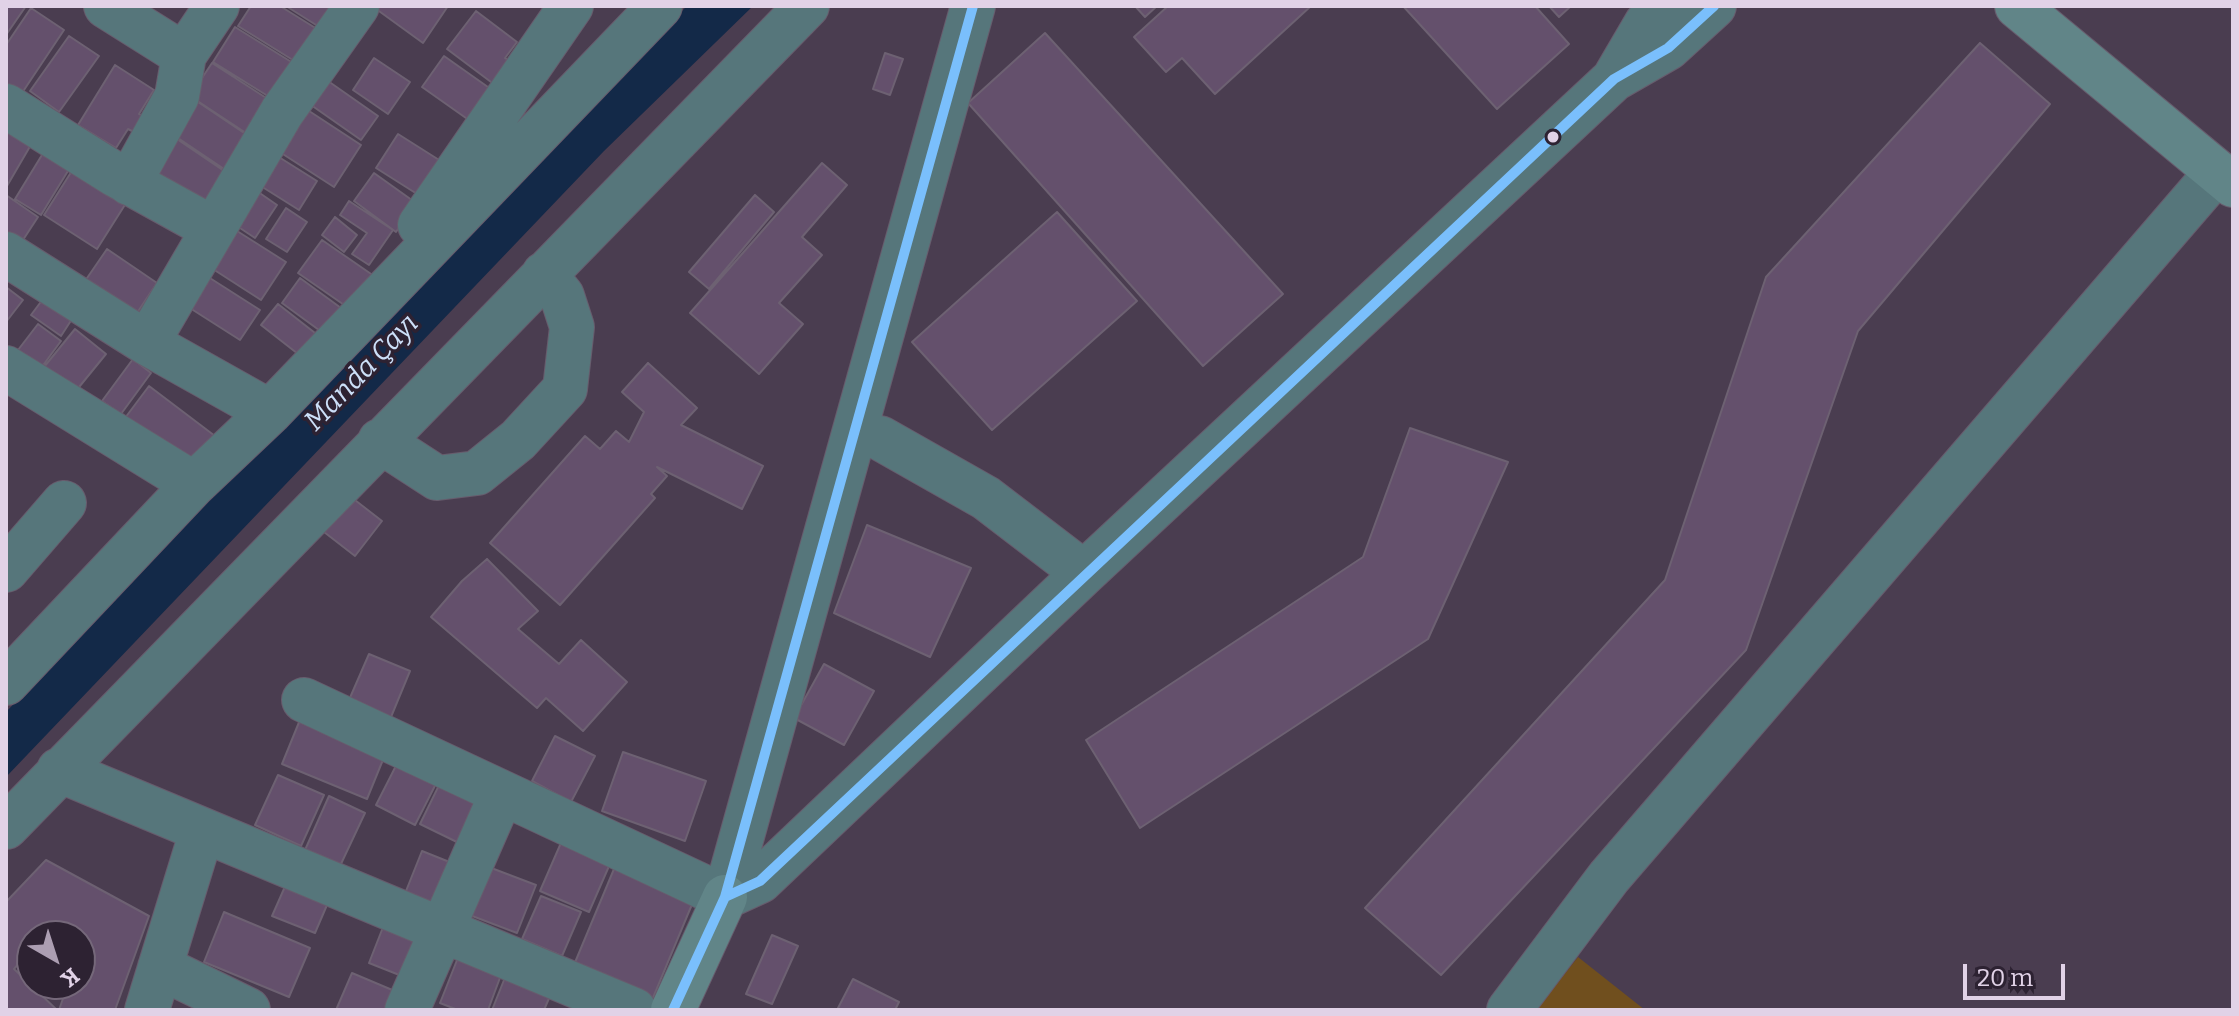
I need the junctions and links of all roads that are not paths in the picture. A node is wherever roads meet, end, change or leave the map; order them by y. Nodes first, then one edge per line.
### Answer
1 (106, 6) edge
2 (217, 6) edge
3 (357, 6) edge
4 (571, 6) edge
5 (660, 6) edge
6 (807, 6) edge
7 (973, 6) edge
8 (1665, 6) edge
9 (1714, 6) edge
10 (2017, 6) edge
11 (184, 55) junction
12 (1614, 79) junction
13 (6, 106) edge
14 (2225, 179) edge
15 (129, 183) junction
16 (212, 228) junction
17 (6, 254) edge
18 (544, 274) junction
19 (346, 332) junction
20 (147, 343) junction
21 (6, 368) edge
22 (270, 412) junction
23 (880, 438) dead end
24 (380, 441) junction
25 (194, 484) junction
26 (64, 503) dead end
27 (6, 570) edge
28 (1084, 573) junction
29 (6, 683) edge
30 (304, 700) dead end
31 (59, 770) junction
32 (502, 793) junction
33 (6, 827) edge
34 (202, 831) junction
35 (725, 897) junction
36 (440, 931) junction
37 (160, 967) junction
38 (147, 1010) edge
39 (248, 1010) edge
40 (407, 1010) edge
41 (634, 1010) edge
42 (673, 1010) edge
43 (1509, 1010) edge

1 - 11 street
2 - 11 street
3 - 16 street
4 - 19 street
5 - 19 street
6 - 18 street
7 - 35 street
8 - 12 street
9 - 12 street
10 - 14 main road
11 - 15 street
12 - 28 street
13 - 15 street
14 - 43 street
15 - 16 street
16 - 20 street
17 - 20 street
18 - 24 street
18 - 24 street
19 - 22 street
20 - 22 street
21 - 25 street
22 - 25 street
23 - 28 street
24 - 31 street
25 - 29 street
26 - 27 street
28 - 35 street
30 - 32 street
31 - 33 street
31 - 34 street
32 - 35 street
32 - 36 street
34 - 36 street
34 - 37 street
35 - 42 main road
36 - 40 street
36 - 41 street
37 - 38 street
37 - 39 street

